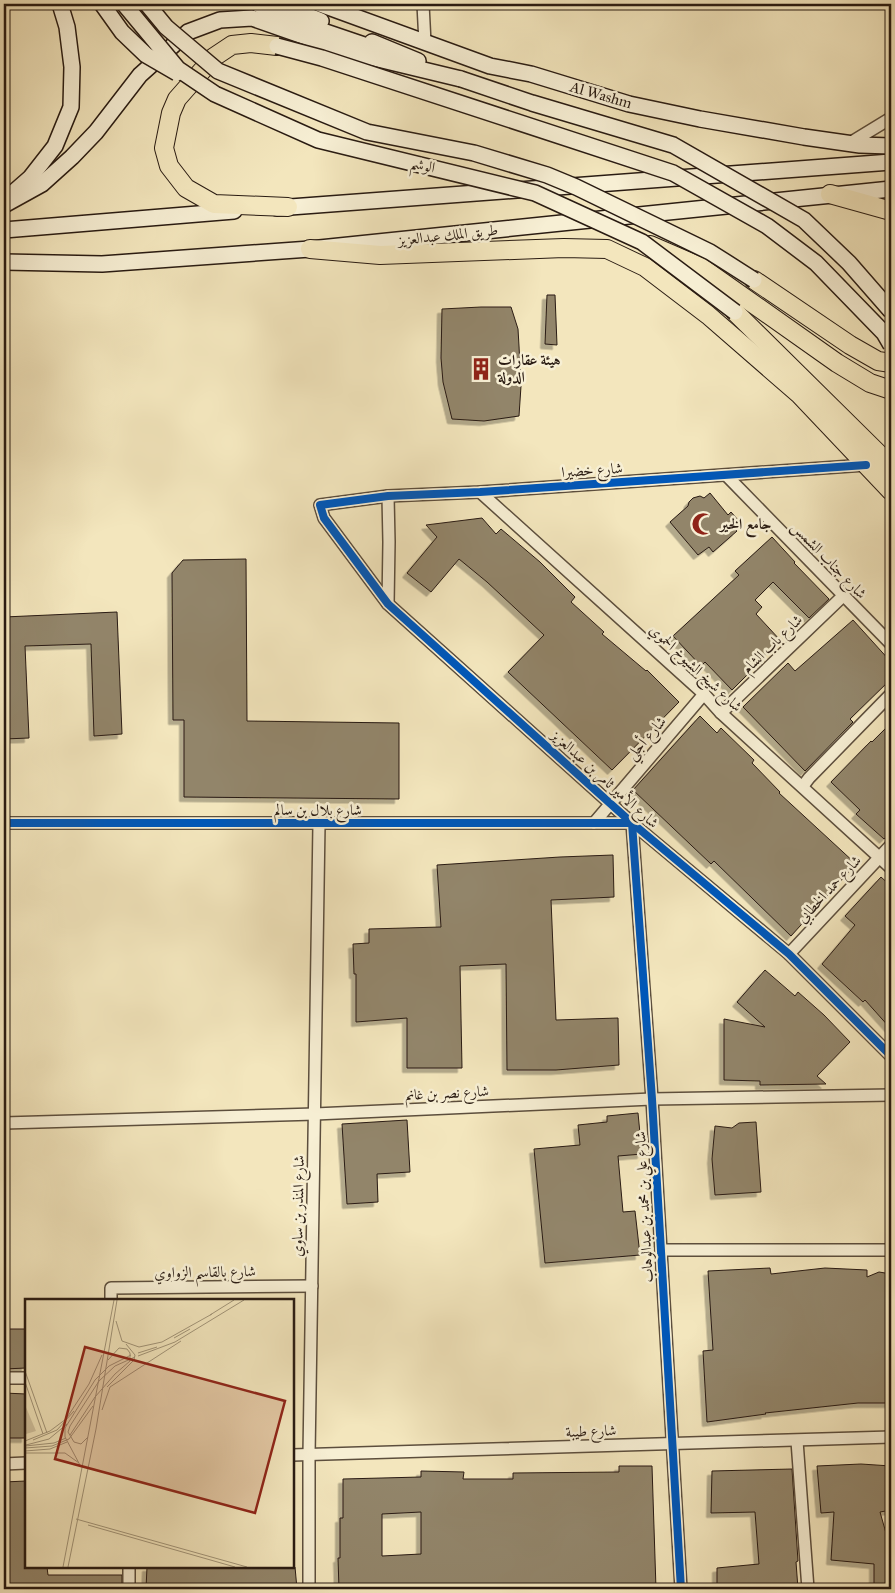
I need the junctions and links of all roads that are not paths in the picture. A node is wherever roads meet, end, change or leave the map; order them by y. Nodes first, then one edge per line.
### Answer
1 (60, 4) edge
2 (102, 4) edge
3 (124, 4) edge
4 (147, 4) edge
5 (258, 4) edge
6 (285, 4) edge
7 (320, 4) edge
8 (423, 4) edge
9 (426, 43) junction
10 (277, 46) joint
11 (461, 78) junction
12 (215, 94) junction
13 (891, 118) edge
14 (850, 143) junction
15 (891, 146) edge
16 (891, 162) edge
17 (891, 189) edge
18 (830, 194) junction
19 (4, 203) edge
20 (288, 207) junction
21 (891, 211) edge
22 (4, 230) edge
23 (642, 242) junction
24 (310, 249) junction
25 (4, 262) edge
26 (754, 280) joint
27 (891, 311) edge
28 (735, 312) joint
29 (891, 345) edge
30 (891, 363) edge
31 (891, 390) edge
32 (866, 465) junction
33 (891, 466) edge
34 (726, 475) junction
35 (891, 491) edge
36 (480, 492) junction
37 (388, 496) junction
38 (320, 505) joint
39 (843, 596) junction
40 (388, 604) junction
41 (891, 644) edge
42 (704, 694) junction
43 (891, 694) edge
44 (722, 713) junction
45 (804, 786) junction
46 (610, 802) junction
47 (4, 823) edge
48 (594, 823) junction
49 (632, 823) junction
50 (320, 824) junction
51 (891, 846) edge
52 (880, 858) junction
53 (891, 868) edge
54 (789, 954) junction
55 (891, 1056) edge
56 (891, 1095) edge
57 (652, 1099) junction
58 (314, 1114) junction
59 (4, 1123) edge
60 (661, 1250) junction
61 (891, 1250) edge
62 (312, 1286) junction
63 (111, 1299) edge
64 (4, 1378) edge
65 (25, 1378) edge
66 (891, 1437) edge
67 (797, 1440) junction
68 (672, 1444) junction
69 (294, 1455) edge
70 (309, 1455) junction
71 (25, 1463) edge
72 (4, 1464) edge
73 (129, 1568) edge
74 (129, 1589) edge
75 (310, 1589) edge
76 (681, 1589) edge
77 (808, 1589) edge

1 - 19 street
2 - 12 street, bridge
3 - 12 street, الوشم, bridge
4 - 26 street, bridge
5 - 11 street
6 - 11 street
7 - 9 street, Al Washm
8 - 9 street
9 - 14 street, Al Washm
10 - 20 main road
10 - 29 street, bridge
11 - 19 street
11 - 27 street, bridge
12 - 23 street, الوشم, bridge
13 - 14 street
14 - 15 street, Al Washm
16 - 20 street
17 - 18 street, طريق الملك عبدالعزيز
18 - 21 main road
18 - 24 street, طريق الملك عبدالعزيز
20 - 22 street
23 - 28 street, الوشم, bridge
23 - 31 main road
24 - 25 street, طريق الملك عبدالعزيز
24 - 32 main road
26 - 30 main road
28 - 33 main road
32 - 34 street, شارع خضيرا
32 - 35 main road
34 - 36 street, شارع خضيرا
34 - 39 street, شارع جناب الشمس
36 - 37 street, شارع خضيرا
36 - 42 street, شارع شيخ الشيوخ الحموي
37 - 38 street, شارع خضيرا
37 - 40 street
38 - 40 street, شارع الأمير ثامر بن عبدالعزيز
39 - 41 street, شارع جناب الشمس
39 - 44 street, شارع باب الشام
40 - 46 street, شارع الأمير ثامر بن عبدالعزيز
42 - 44 street, شارع شيخ الشيوخ الحموي
42 - 46 street, شارع أجلي
43 - 45 street
44 - 45 street, شارع شيخ الشيوخ الحموي
45 - 52 street, شارع شيخ الشيوخ الحموي
46 - 48 street, شارع أجلي
46 - 49 street, شارع الأمير ثامر بن عبدالعزيز
47 - 50 street, شارع بلال بن سالم
48 - 49 street, شارع بلال بن سالم
48 - 50 street, شارع بلال بن سالم
49 - 54 street, شارع الأمير ثامر بن عبدالعزيز
49 - 57 street, شارع علي بن محمد بن عبدالوهاب
50 - 58 street, شارع المنذر بن ساوي
51 - 52 street, شارع حمد الخطابي
52 - 53 street, شارع شيخ الشيوخ الحموي
52 - 54 street, شارع حمد الخطابي
54 - 55 street, شارع الأمير ثامر بن عبدالعزيز
56 - 57 street, شارع نصر بن غانم
57 - 58 street, شارع نصر بن غانم
57 - 60 street, شارع علي بن محمد بن عبدالوهاب
58 - 59 street, شارع نصر بن غانم
58 - 62 street, شارع المنذر بن ساوي
60 - 61 street
60 - 68 street, شارع علي بن محمد بن عبدالوهاب
62 - 63 street, شارع بالقاسم الزواوي
62 - 70 street, شارع المنذر بن ساوي
64 - 65 street
66 - 67 street, شارع طيبة
67 - 68 street, شارع طيبة
67 - 77 street
68 - 70 street, شارع طيبة
68 - 76 street, شارع علي بن محمد بن عبدالوهاب
69 - 70 street, شارع طيبة
70 - 75 street, شارع المنذر بن ساوي
71 - 72 street
73 - 74 street

